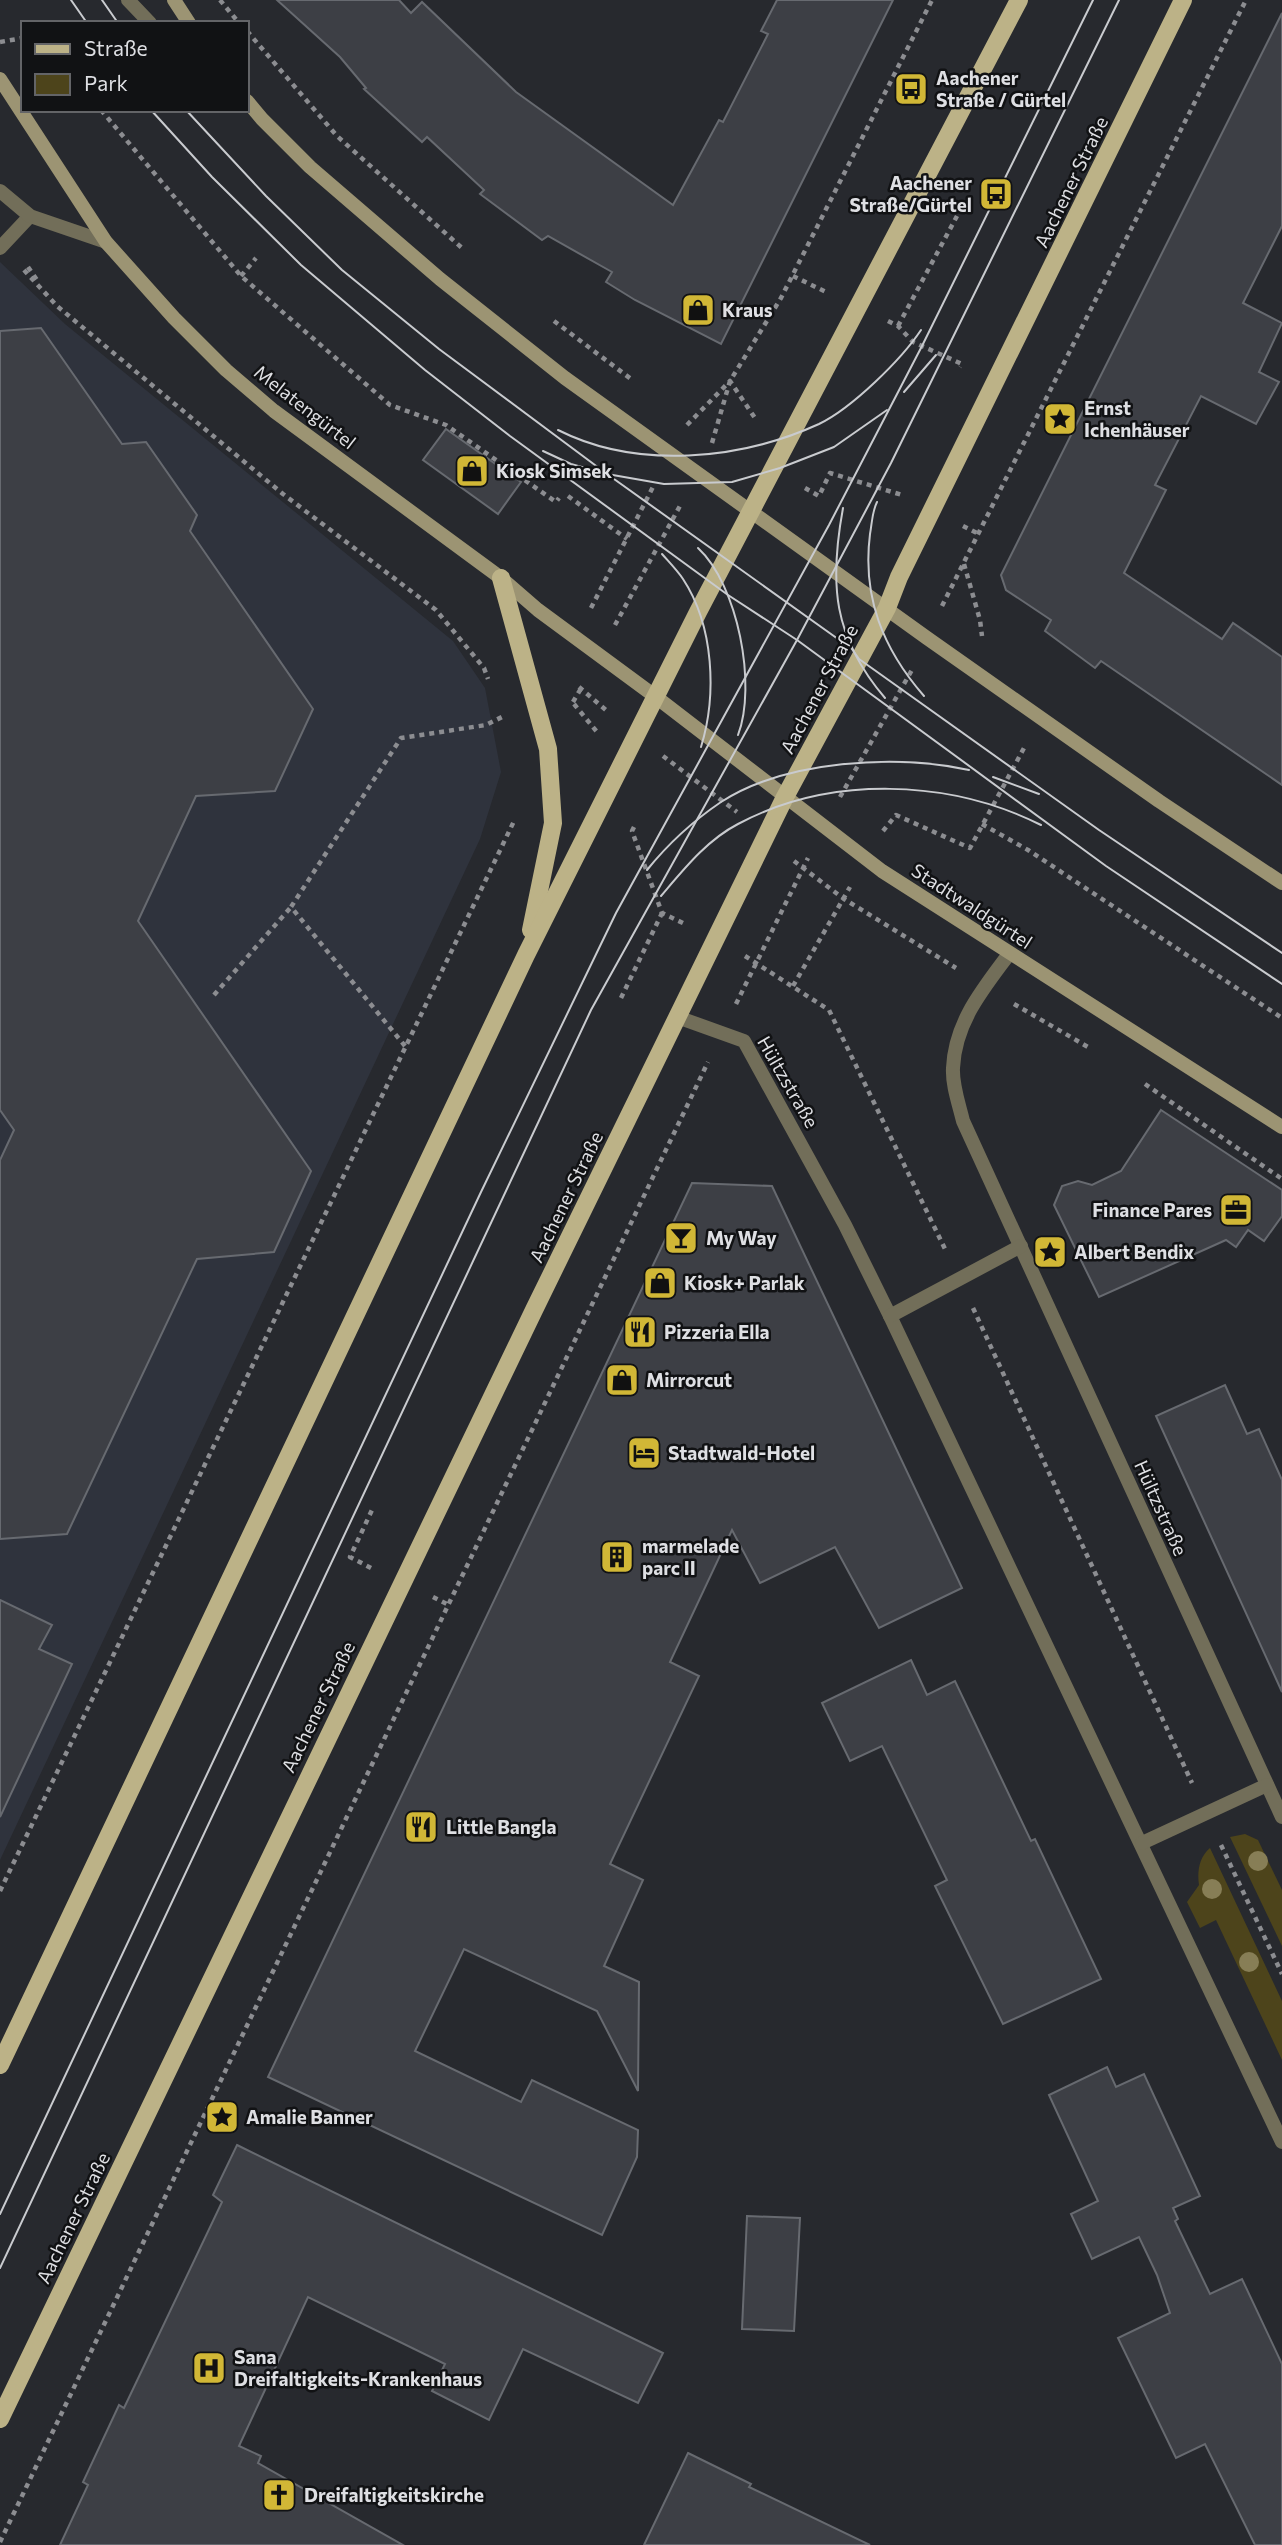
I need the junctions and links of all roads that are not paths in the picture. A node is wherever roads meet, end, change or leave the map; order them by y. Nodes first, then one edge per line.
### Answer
1 (128, 0) edge
2 (174, 0) edge
3 (1019, 0) edge
4 (1183, 0) edge
5 (148, 21) edge
6 (188, 21) edge
7 (0, 79) edge
8 (248, 102) edge
9 (21, 111) edge
10 (21, 112) edge
11 (0, 191) edge
12 (30, 216) junction
13 (106, 242) junction
14 (1, 247) edge
15 (751, 513) junction
16 (501, 578) junction
17 (887, 608) junction
18 (656, 696) junction
19 (785, 797) junction
20 (1282, 883) edge
21 (1009, 954) junction
22 (526, 955) junction
23 (677, 1017) junction
24 (1282, 1127) edge
25 (1021, 1245) junction
26 (890, 1316) junction
27 (1267, 1786) junction
28 (1282, 1817) edge
29 (1142, 1843) junction
30 (0, 2065) edge
31 (1282, 2142) edge
32 (0, 2419) edge

1 - 5 street
2 - 6 main road
3 - 15 main road
4 - 17 main road, Aachener Straße
7 - 9 main road, Melatengürtel
8 - 15 main road
10 - 13 main road, Melatengürtel
11 - 12 street
12 - 13 street
12 - 14 street
13 - 16 main road, Melatengürtel
15 - 17 main road
15 - 18 main road
16 - 18 main road, Melatengürtel
16 - 22 main road
17 - 19 main road, Aachener Straße
17 - 20 main road
18 - 19 main road, Stadtwaldgürtel
18 - 22 main road
19 - 21 main road, Stadtwaldgürtel
19 - 23 main road, Aachener Straße
21 - 24 main road, Stadtwaldgürtel
21 - 25 street, Hültzstraße
22 - 30 main road
23 - 26 street, Hültzstraße
23 - 32 main road, Aachener Straße
25 - 26 street
25 - 27 street, Hültzstraße
26 - 29 street, Hültzstraße
27 - 28 street, Hültzstraße
27 - 29 street
29 - 31 street, Hültzstraße

